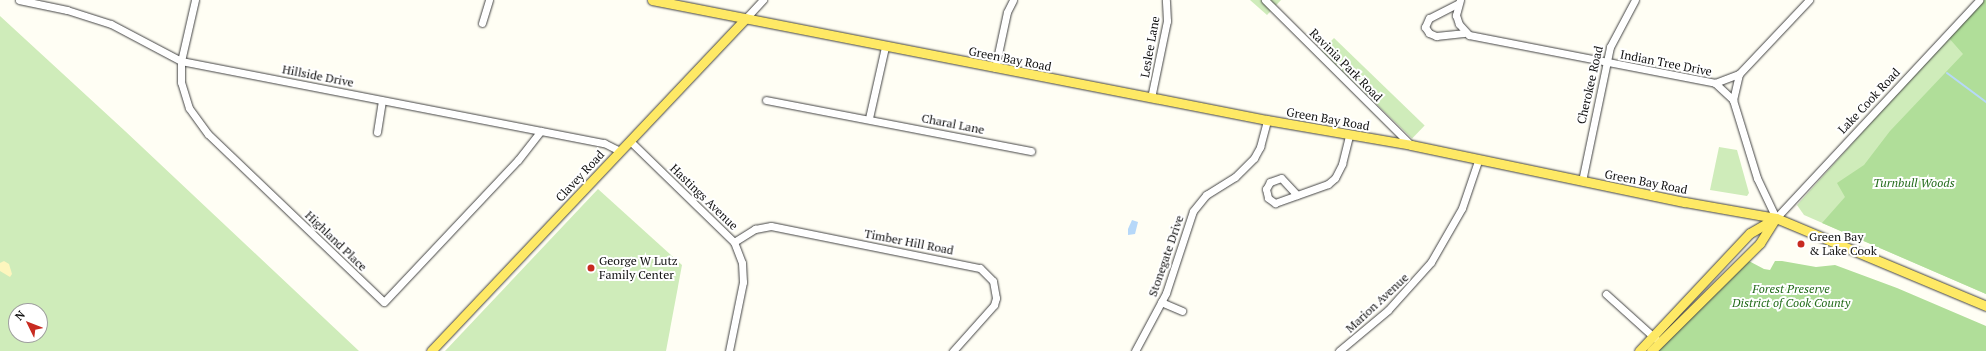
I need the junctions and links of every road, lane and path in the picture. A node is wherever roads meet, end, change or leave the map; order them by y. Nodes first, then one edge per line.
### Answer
1 (19, 0) edge
2 (195, 0) edge
3 (489, 0) edge
4 (652, 0) edge
5 (763, 0) edge
6 (1013, 0) edge
7 (1166, 0) edge
8 (1265, 0) edge
9 (1635, 0) edge
10 (1809, 0) edge
11 (1979, 0) edge
12 (1458, 2) edge
13 (746, 18) junction
14 (482, 23) dead end
15 (1466, 34) junction
16 (885, 47) junction
17 (181, 61) junction
18 (1606, 62) junction
19 (995, 68) junction
20 (1739, 74) junction
21 (1714, 83) junction
22 (1151, 98) junction
23 (382, 100) junction
24 (766, 100) dead end
25 (1733, 100) junction
26 (870, 118) junction
27 (1267, 120) junction
28 (376, 132) dead end
29 (542, 132) junction
30 (1349, 136) junction
31 (630, 141) junction
32 (1411, 145) junction
33 (620, 151) junction
34 (1032, 151) dead end
35 (1478, 161) junction
36 (1582, 181) junction
37 (1297, 195) dead end
38 (1776, 218) junction
39 (734, 242) junction
40 (1606, 294) dead end
41 (1161, 302) junction
42 (1986, 306) edge
43 (1182, 311) dead end
44 (1656, 339) junction
45 (431, 351) edge
46 (729, 351) edge
47 (953, 351) edge
48 (1135, 351) edge
49 (1339, 351) edge
50 (1639, 351) edge
51 (1651, 351) edge

1 - 17 street, Hillside Drive
2 - 17 street, Highland Place
3 - 14 street
4 - 13 main road, Green Bay Road
5 - 13 street
6 - 19 street
7 - 22 street, Leslee Lane
8 - 32 street, Ravinia Park Road
9 - 18 street, Cherokee Road
10 - 20 street
11 - 38 street, Lake Cook Road
12 - 15 street, Indian Tree Drive
12 - 15 street, Indian Tree Drive
13 - 16 main road, Green Bay Road
13 - 31 main road, Clavey Road
15 - 18 street, Indian Tree Drive
16 - 19 main road, Green Bay Road
16 - 26 street
17 - 23 street, Hillside Drive
17 - 29 street, Highland Place
18 - 21 street, Indian Tree Drive
18 - 36 street, Cherokee Road
19 - 22 main road, Green Bay Road
20 - 21 street
20 - 25 street
21 - 25 street, Indian Tree Drive
22 - 27 main road, Green Bay Road
23 - 28 street
23 - 29 street, Hillside Drive
24 - 26 street, Charal Lane
25 - 38 street
26 - 34 street, Charal Lane
27 - 30 main road, Green Bay Road
27 - 41 street, Stonegate Drive
29 - 33 street, Hillside Drive
30 - 32 main road, Green Bay Road
30 - 37 street
31 - 33 main road, Clavey Road
31 - 39 street, Hastings Avenue
32 - 35 main road, Green Bay Road
33 - 45 main road, Clavey Road
35 - 36 main road, Green Bay Road
35 - 49 street, Marion Avenue
36 - 38 main road, Green Bay Road
38 - 42 main road, Green Bay Road
38 - 44 main road, Lake Cook Road
38 - 44 main road, Lake Cook Road
39 - 46 street, Hastings Avenue
39 - 47 street, Timber Hill Road
40 - 44 street
41 - 43 street
41 - 48 street, Stonegate Drive
44 - 50 main road, Lake Cook Road
44 - 51 main road, Lake Cook Road

